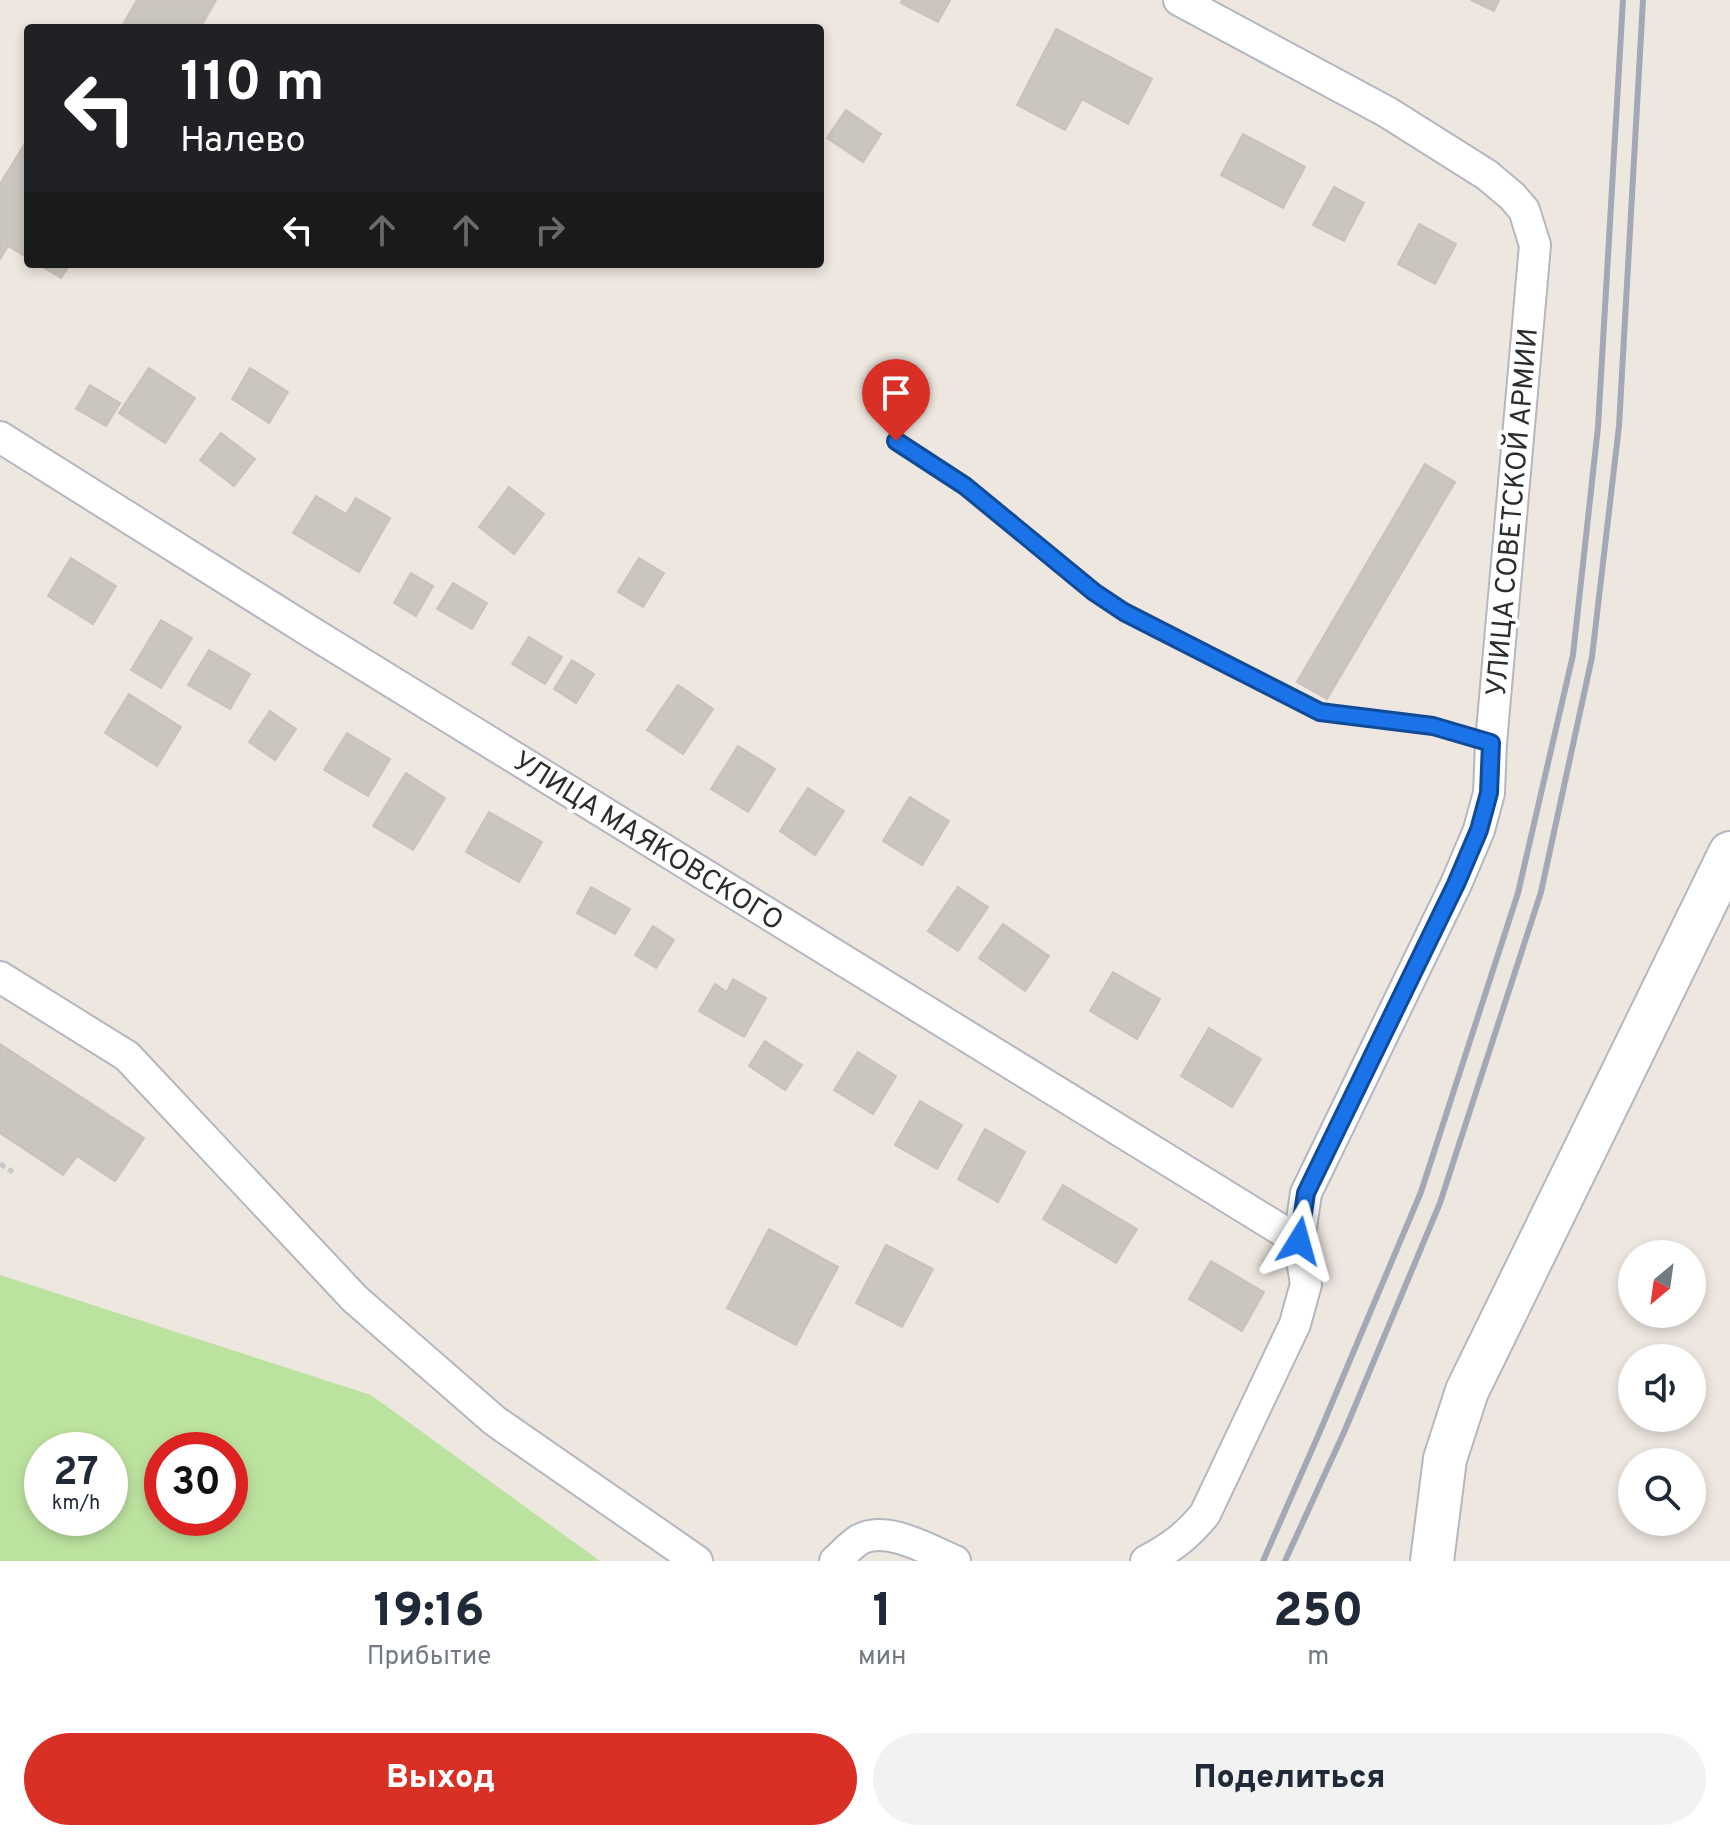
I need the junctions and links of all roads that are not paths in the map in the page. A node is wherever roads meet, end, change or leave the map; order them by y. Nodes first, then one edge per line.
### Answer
1 (1179, 0) edge
2 (0, 437) edge
3 (896, 441) dead end
4 (1491, 743) junction
5 (1730, 853) edge
6 (0, 977) edge
7 (1299, 1241) junction
8 (697, 1561) edge
9 (835, 1561) edge
10 (955, 1561) edge
11 (1146, 1561) edge
12 (1432, 1561) edge

1 - 4 street, УЛИЦА СОВЕТСКОЙ АРМИИ
2 - 7 street, УЛИЦА МАЯКОВСКОГО
3 - 4 lane
4 - 7 street, УЛИЦА СОВЕТСКОЙ АРМИИ
5 - 12 main road
6 - 8 street
7 - 11 street, УЛИЦА СОВЕТСКОЙ АРМИИ
9 - 10 street

